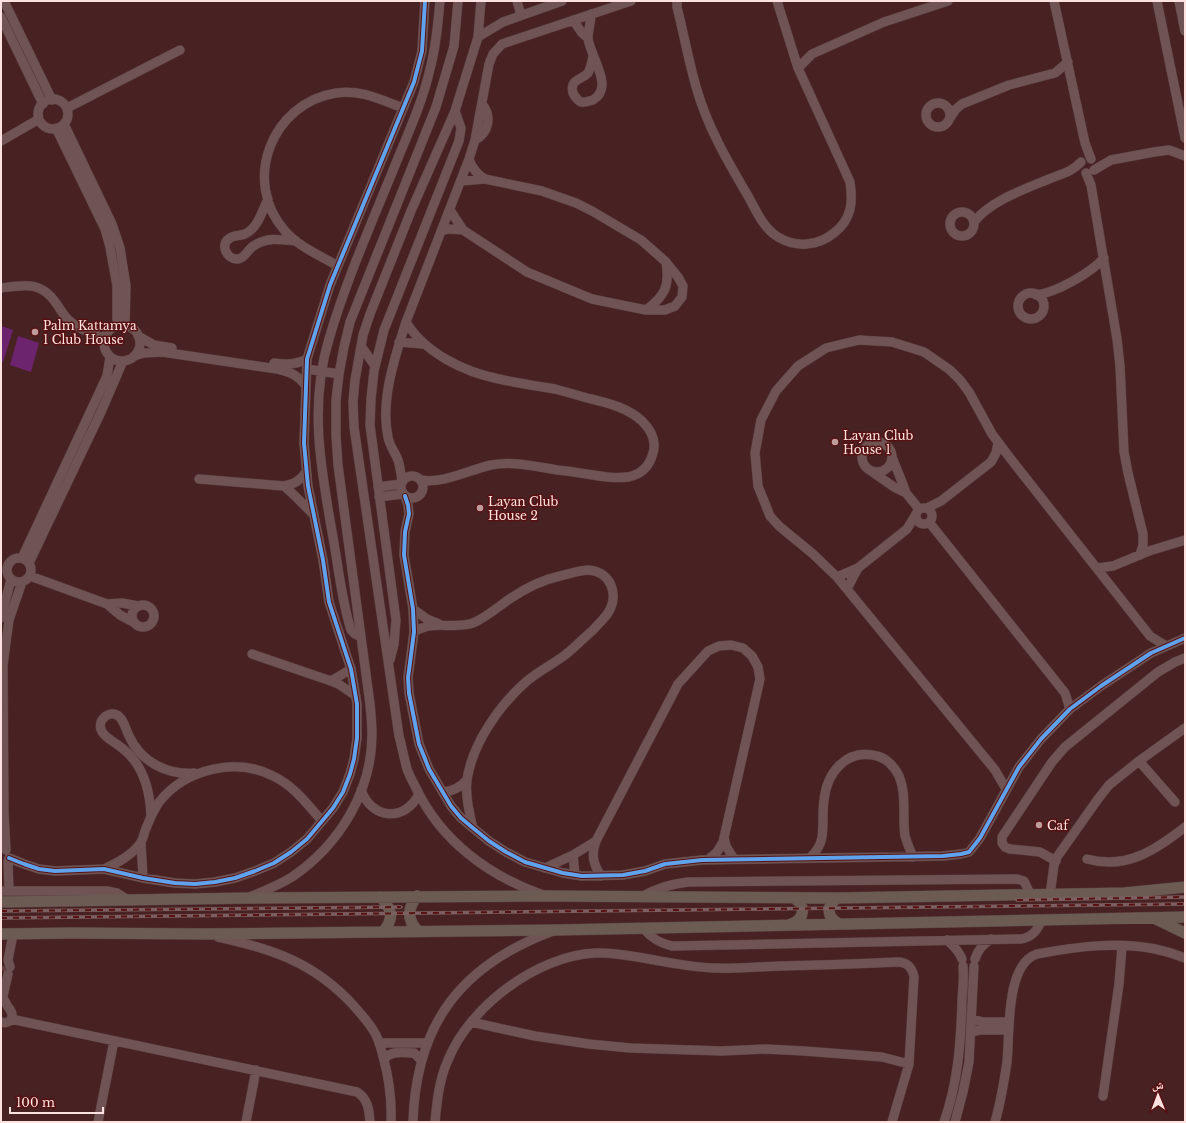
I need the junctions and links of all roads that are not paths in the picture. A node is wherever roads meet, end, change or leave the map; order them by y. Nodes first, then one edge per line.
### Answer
1 (4, 1) edge
2 (424, 1) edge
3 (440, 1) edge
4 (458, 1) edge
5 (481, 1) edge
6 (517, 1) edge
7 (562, 1) edge
8 (631, 1) edge
9 (777, 1) edge
10 (948, 1) edge
11 (1054, 1) edge
12 (1157, 1) edge
13 (1179, 1) edge
14 (675, 3) edge
15 (591, 14) junction
16 (521, 15) junction
17 (1, 17) edge
18 (573, 20) junction
19 (1185, 31) edge
20 (478, 37) junction
21 (588, 38) junction
22 (180, 50) dead end
23 (792, 52) junction
24 (812, 54) junction
25 (593, 56) junction
26 (1068, 62) junction
27 (798, 68) junction
28 (1055, 73) junction
29 (1072, 78) junction
30 (52, 100) junction
31 (43, 104) junction
32 (943, 104) junction
33 (962, 104) junction
34 (67, 108) junction
35 (403, 108) junction
36 (455, 111) junction
37 (950, 118) junction
38 (39, 119) junction
39 (64, 124) junction
40 (56, 128) junction
41 (1185, 138) edge
42 (1, 141) edge
43 (1165, 150) junction
44 (1185, 156) edge
45 (469, 159) junction
46 (1087, 160) junction
47 (1111, 160) junction
48 (1070, 171) junction
49 (1090, 172) junction
50 (484, 179) junction
51 (461, 181) junction
52 (268, 199) junction
53 (396, 207) junction
54 (450, 210) junction
55 (986, 210) junction
56 (411, 211) junction
57 (967, 213) junction
58 (974, 222) junction
59 (463, 230) junction
60 (441, 231) junction
61 (387, 232) junction
62 (401, 236) junction
63 (296, 241) junction
64 (1104, 258) junction
65 (665, 261) junction
66 (338, 266) junction
67 (1090, 270) junction
68 (1106, 275) junction
69 (1, 288) edge
70 (1055, 290) junction
71 (1036, 295) junction
72 (1044, 306) junction
73 (646, 310) junction
74 (406, 322) junction
75 (121, 326) junction
76 (138, 336) junction
77 (104, 338) junction
78 (400, 342) junction
79 (423, 344) junction
80 (360, 346) junction
81 (134, 356) junction
82 (110, 357) junction
83 (307, 359) junction
84 (123, 361) junction
85 (375, 366) junction
86 (283, 368) junction
87 (307, 370) junction
88 (322, 371) junction
89 (339, 374) junction
90 (320, 380) junction
91 (306, 382) junction
92 (998, 444) junction
93 (892, 457) junction
94 (1010, 458) junction
95 (398, 461) junction
96 (991, 462) junction
97 (871, 471) junction
98 (306, 472) junction
99 (418, 478) junction
100 (199, 479) dead end
101 (436, 481) junction
102 (401, 483) junction
103 (284, 486) junction
104 (378, 487) junction
105 (906, 493) junction
106 (419, 494) junction
107 (404, 495) junction
108 (379, 497) junction
109 (941, 501) junction
110 (920, 511) junction
111 (313, 514) junction
112 (408, 514) junction
113 (928, 521) junction
114 (907, 529) junction
115 (1143, 534) junction
116 (1185, 540) edge
117 (1158, 548) junction
118 (1140, 555) junction
119 (25, 561) junction
120 (4, 563) edge
121 (1116, 564) junction
122 (858, 568) junction
123 (1097, 568) junction
124 (30, 576) junction
125 (837, 577) junction
126 (11, 579) junction
127 (22, 582) junction
128 (1108, 582) junction
129 (846, 589) junction
130 (107, 604) junction
131 (138, 606) junction
132 (414, 609) junction
133 (1, 618) edge
134 (135, 623) junction
135 (442, 625) junction
136 (414, 632) junction
137 (1150, 636) junction
138 (361, 637) junction
139 (1185, 638) edge
140 (1166, 646) junction
141 (1151, 653) junction
142 (252, 654) dead end
143 (1185, 658) edge
144 (389, 663) junction
145 (351, 669) junction
146 (331, 681) junction
147 (1065, 693) junction
148 (356, 696) junction
149 (1081, 700) junction
150 (1070, 709) junction
151 (1185, 728) edge
152 (1139, 761) junction
153 (995, 770) junction
154 (198, 773) junction
155 (1014, 774) junction
156 (467, 780) junction
157 (1006, 789) junction
158 (362, 790) junction
159 (443, 792) junction
160 (419, 794) junction
161 (1175, 802) dead end
162 (469, 810) junction
163 (459, 815) junction
164 (151, 816) junction
165 (322, 821) junction
166 (473, 828) junction
167 (1185, 828) edge
168 (906, 836) junction
169 (724, 837) junction
170 (822, 837) junction
171 (596, 841) junction
172 (141, 842) junction
173 (577, 853) junction
174 (593, 855) junction
175 (5, 856) edge
176 (913, 856) junction
177 (897, 857) junction
178 (810, 858) junction
179 (830, 858) junction
180 (734, 859) junction
181 (1087, 859) dead end
182 (710, 860) junction
183 (1056, 861) junction
184 (545, 868) junction
185 (104, 869) junction
186 (575, 875) junction
187 (600, 876) junction
188 (143, 878) junction
189 (1185, 887) edge
190 (5, 891) edge
191 (1050, 895) junction
192 (417, 896) junction
193 (546, 896) junction
194 (643, 896) junction
195 (1031, 896) junction
196 (380, 897) junction
197 (248, 898) junction
198 (794, 898) junction
199 (838, 898) junction
200 (128, 900) junction
201 (1, 902) edge
202 (1185, 917) edge
203 (1154, 918) junction
204 (1042, 920) junction
205 (791, 924) junction
206 (839, 924) junction
207 (643, 928) junction
208 (557, 930) junction
209 (418, 931) junction
210 (382, 932) junction
211 (1185, 933) edge
212 (1, 934) edge
213 (13, 934) junction
214 (205, 934) junction
215 (990, 939) junction
216 (947, 940) junction
217 (1122, 946) junction
218 (1185, 958) edge
219 (7, 961) edge
220 (963, 977) junction
221 (974, 977) junction
222 (2, 993) edge
223 (972, 1019) junction
224 (11, 1020) junction
225 (1, 1022) edge
226 (472, 1022) junction
227 (1009, 1026) junction
228 (971, 1032) junction
229 (114, 1042) junction
230 (379, 1043) junction
231 (427, 1043) junction
232 (384, 1059) junction
233 (421, 1060) junction
234 (909, 1064) junction
235 (256, 1070) junction
236 (1103, 1096) dead end
237 (98, 1122) edge
238 (246, 1122) edge
239 (370, 1122) edge
240 (391, 1122) edge
241 (413, 1122) edge
242 (435, 1122) edge
243 (892, 1122) edge
244 (944, 1122) edge
245 (955, 1122) edge
246 (995, 1122) edge

1 - 30 street
2 - 35 street
3 - 88 street
4 - 53 street
5 - 20 street
6 - 16 street
7 - 16 street
8 - 15 street
9 - 23 street
10 - 24 street
11 - 26 street
12 - 41 street
13 - 19 street
14 - 27 street
15 - 18 street
15 - 21 street
16 - 20 street
17 - 31 street
18 - 21 street
18 - 45 street
20 - 36 street
21 - 25 street
22 - 34 street
23 - 24 street
23 - 27 street
24 - 27 street
25 - 25 street
26 - 28 street
26 - 29 street
28 - 29 street
28 - 33 street
29 - 46 street
30 - 31 street
30 - 34 street
31 - 38 street
32 - 33 street
32 - 37 street
32 - 37 street
33 - 37 street
34 - 39 street
35 - 52 street
35 - 66 street
36 - 56 street
36 - 85 street
38 - 40 street
38 - 42 street
39 - 40 street
39 - 75 street
40 - 75 street
41 - 43 street
43 - 44 street
43 - 47 street
45 - 50 street
45 - 51 street
46 - 47 street
46 - 48 street
46 - 49 street
46 - 49 street
47 - 49 street
48 - 49 street
48 - 55 street
49 - 64 street
50 - 51 street
50 - 65 street
51 - 54 street
52 - 63 street
52 - 63 street
53 - 56 street
53 - 61 street
54 - 59 street
54 - 60 street
55 - 57 street
55 - 58 street
56 - 62 street
57 - 58 street
57 - 58 street
59 - 60 street
59 - 73 street
60 - 74 street
61 - 62 street
61 - 89 street
62 - 80 street
63 - 66 street
64 - 67 street
64 - 68 street
65 - 73 street
65 - 73 street
66 - 83 street
67 - 68 street
67 - 70 street
68 - 115 street
69 - 77 street
70 - 71 street
70 - 72 street
71 - 72 street
71 - 72 street
74 - 78 street
74 - 79 street
75 - 76 street
75 - 77 street
76 - 81 street
76 - 86 street
77 - 82 street
78 - 79 street
78 - 95 street
79 - 101 street
80 - 85 street
80 - 144 street
81 - 84 street
81 - 86 street
82 - 84 street
82 - 119 street
83 - 86 street
83 - 87 street
84 - 119 street
85 - 104 street
86 - 91 street
87 - 88 street
87 - 91 street
88 - 89 street
88 - 90 street
89 - 138 street
90 - 91 street
90 - 138 street
91 - 98 street
92 - 94 street
92 - 96 street
92 - 125 street
93 - 97 street
93 - 97 street
93 - 105 street
94 - 96 street
94 - 123 street
95 - 99 street
95 - 102 street
96 - 109 street
97 - 105 street
98 - 103 street
98 - 111 street
99 - 101 street
99 - 102 street
99 - 106 street
100 - 103 street
101 - 106 street
102 - 104 street
102 - 107 street
103 - 111 street
104 - 108 street
105 - 110 street
106 - 107 street
106 - 112 street
107 - 108 street
107 - 112 street
108 - 144 street
109 - 110 street
109 - 113 street
110 - 113 street
110 - 113 street
110 - 114 street
111 - 145 street
112 - 132 street
113 - 114 street
113 - 147 street
114 - 122 street
115 - 117 street
115 - 118 street
116 - 117 street
117 - 118 street
118 - 121 street
119 - 120 street
119 - 124 street
120 - 126 street
121 - 123 street
121 - 128 street
122 - 125 street
122 - 129 street
123 - 128 street
124 - 127 street
124 - 130 street
125 - 129 street
126 - 127 street
126 - 133 street
127 - 175 street
128 - 137 street
129 - 153 street
130 - 131 street
130 - 134 street
131 - 134 street
131 - 134 street
132 - 135 street
132 - 136 street
135 - 136 street
135 - 156 street
136 - 159 street
137 - 140 street
137 - 141 street
138 - 158 street
139 - 140 street
140 - 141 street
141 - 149 street
142 - 146 street
143 - 183 street
144 - 160 street
145 - 146 street
145 - 148 street
146 - 148 street
147 - 149 street
147 - 150 street
148 - 165 street
149 - 150 street
150 - 155 street
151 - 152 street
152 - 161 street
152 - 183 street
153 - 155 street
153 - 157 street
154 - 164 street
154 - 164 street
154 - 165 street
155 - 157 street
156 - 159 street
156 - 162 street
157 - 176 street
158 - 160 street
158 - 197 street
159 - 163 street
160 - 193 street
162 - 163 street
162 - 166 street
163 - 166 street
164 - 172 street
165 - 188 street
166 - 184 street
167 - 181 street
168 - 170 street
168 - 176 street
168 - 177 street
169 - 171 street
169 - 180 street
169 - 182 street
170 - 178 street
170 - 179 street
171 - 173 street
171 - 174 street
172 - 185 street
172 - 188 street
173 - 174 street
173 - 184 street
173 - 186 street
174 - 187 street
175 - 185 street
175 - 190 street
176 - 177 street
177 - 179 street
178 - 179 street
178 - 180 street
180 - 182 street
182 - 187 street
183 - 191 street
184 - 186 street
185 - 188 street
186 - 187 street
189 - 191 main road
190 - 200 street
191 - 195 main road
192 - 193 main road
192 - 196 main road
192 - 209 main road
193 - 194 main road
194 - 195 street
194 - 198 main road
195 - 199 main road
196 - 197 main road
196 - 210 main road
197 - 200 main road
198 - 199 main road
198 - 205 main road
199 - 206 main road
200 - 201 main road
202 - 203 main road
203 - 204 main road
203 - 211 main road
204 - 206 main road
204 - 215 street
205 - 206 main road
205 - 207 main road
207 - 208 main road
207 - 216 street
208 - 209 main road
208 - 231 street
209 - 210 main road
210 - 214 main road
212 - 213 main road
213 - 214 main road
213 - 219 street
214 - 230 street
215 - 216 street
215 - 221 street
216 - 220 street
217 - 218 street
217 - 227 street
217 - 236 street
219 - 222 street
220 - 221 street
220 - 244 street
221 - 223 street
222 - 224 street
223 - 227 street
223 - 228 street
224 - 225 street
224 - 229 street
226 - 234 street
226 - 234 street
226 - 242 street
227 - 228 street
227 - 246 street
228 - 245 street
229 - 235 street
229 - 237 street
230 - 231 street
230 - 232 street
231 - 233 street
232 - 233 street
232 - 240 street
233 - 241 street
234 - 243 street
235 - 238 street
235 - 239 street

